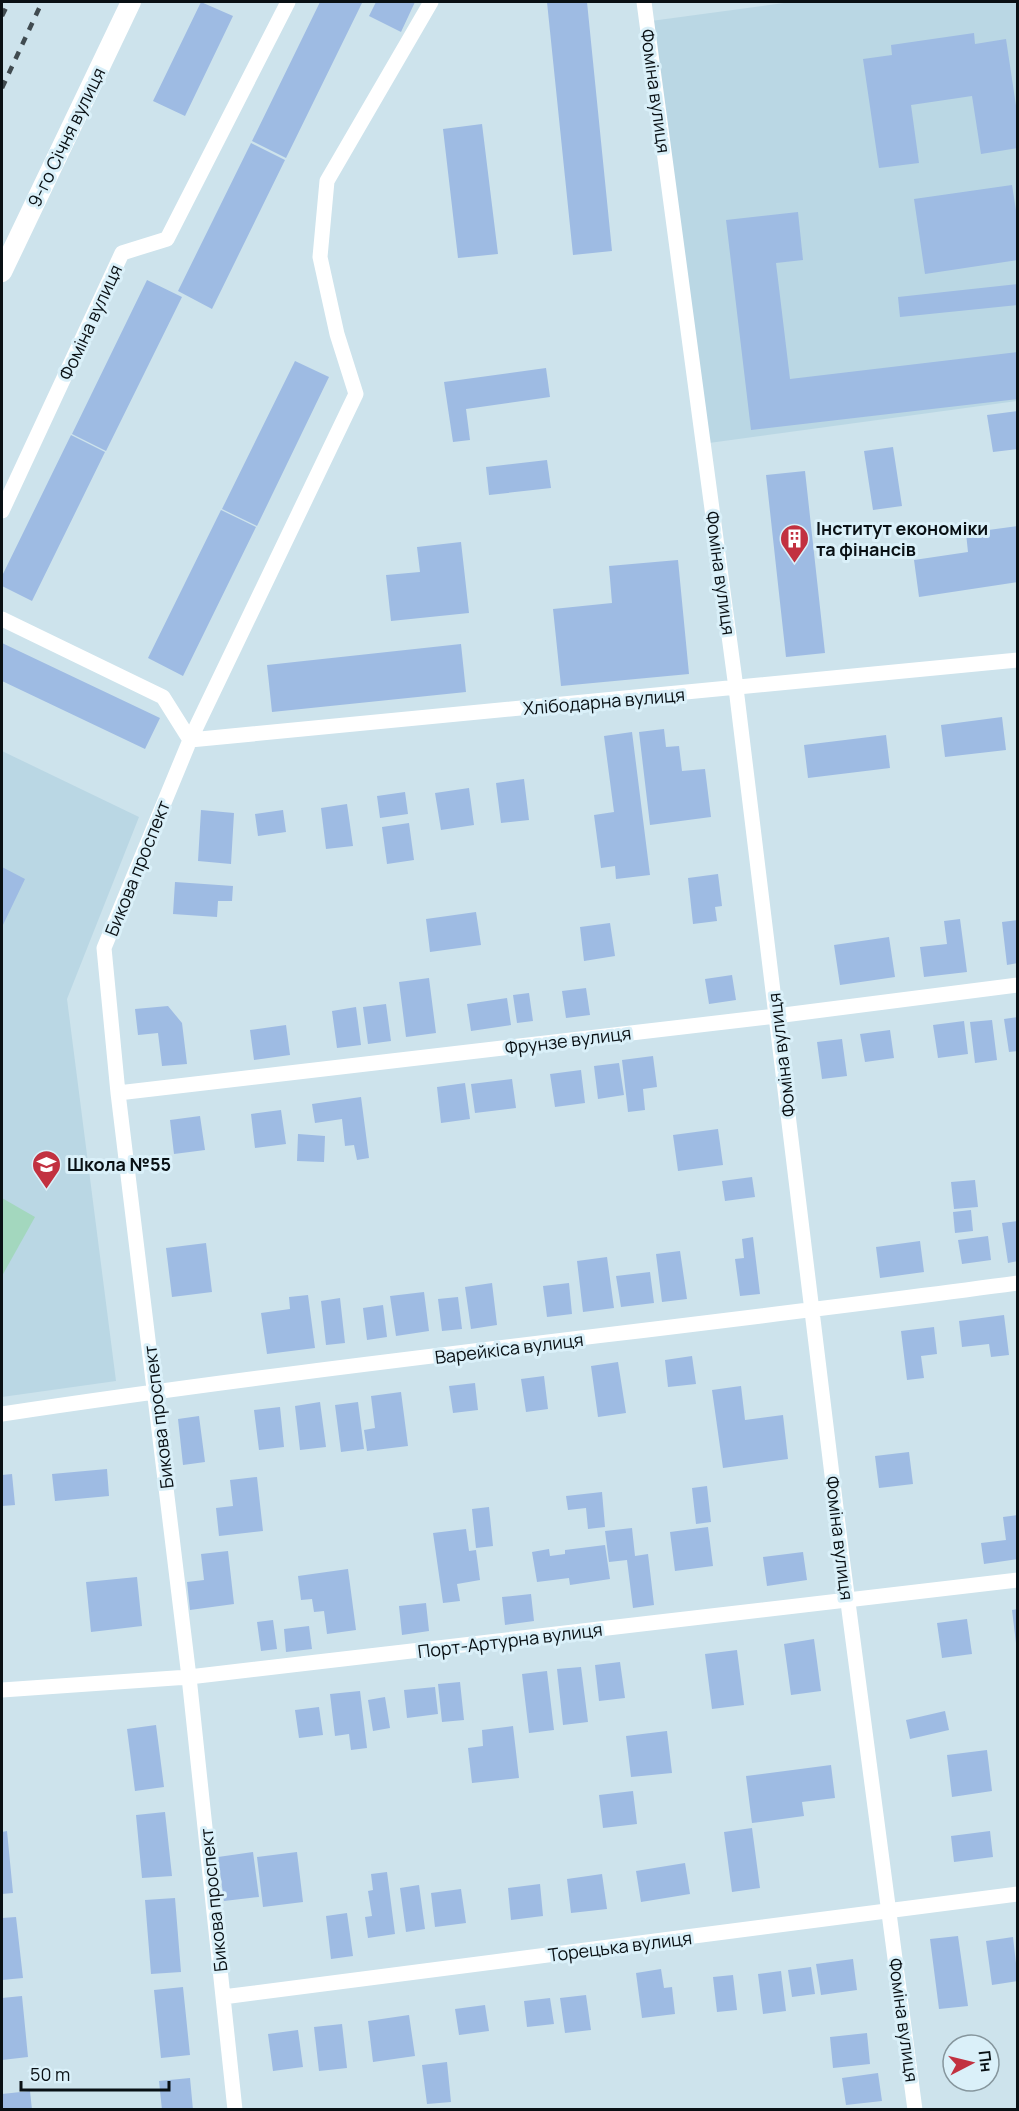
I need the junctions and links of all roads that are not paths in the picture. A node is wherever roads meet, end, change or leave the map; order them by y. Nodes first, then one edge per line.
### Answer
1 (131, 2) edge
2 (288, 2) edge
3 (431, 2) edge
4 (644, 2) edge
5 (2, 272) edge
6 (2, 511) edge
7 (2, 619) edge
8 (1017, 660) edge
9 (736, 688) junction
10 (190, 740) junction
11 (1017, 985) edge
12 (776, 1016) junction
13 (118, 1093) junction
14 (1017, 1283) edge
15 (812, 1311) junction
16 (154, 1391) junction
17 (2, 1414) edge
18 (1017, 1580) edge
19 (848, 1602) junction
20 (189, 1677) junction
21 (2, 1690) edge
22 (1017, 1894) edge
23 (889, 1911) junction
24 (223, 1997) junction
25 (236, 2109) edge
26 (915, 2109) edge

1 - 5 street, 9-го Січня вулиця
2 - 6 street, Фоміна вулиця
3 - 10 street, Бикова проспект
4 - 9 street, Фоміна вулиця
7 - 10 street
8 - 9 street, Хлібодарна вулиця
9 - 10 street, Хлібодарна вулиця
9 - 12 street, Фоміна вулиця
10 - 13 street, Бикова проспект
11 - 12 street, Фрунзе вулиця
12 - 13 street, Фрунзе вулиця
12 - 15 street, Фоміна вулиця
13 - 16 street, Бикова проспект
14 - 15 street, Варейкіса вулиця
15 - 16 street, Варейкіса вулиця
15 - 19 street, Фоміна вулиця
16 - 17 street, Варейкіса вулиця
16 - 20 street, Бикова проспект
18 - 19 street, Порт-Артурна вулиця
19 - 20 street, Порт-Артурна вулиця
19 - 23 street, Фоміна вулиця
20 - 21 street, Порт-Артурна вулиця
20 - 24 street, Бикова проспект
22 - 23 street, Торецька вулиця
23 - 24 street, Торецька вулиця
23 - 26 street, Фоміна вулиця
24 - 25 street, Бикова проспект

